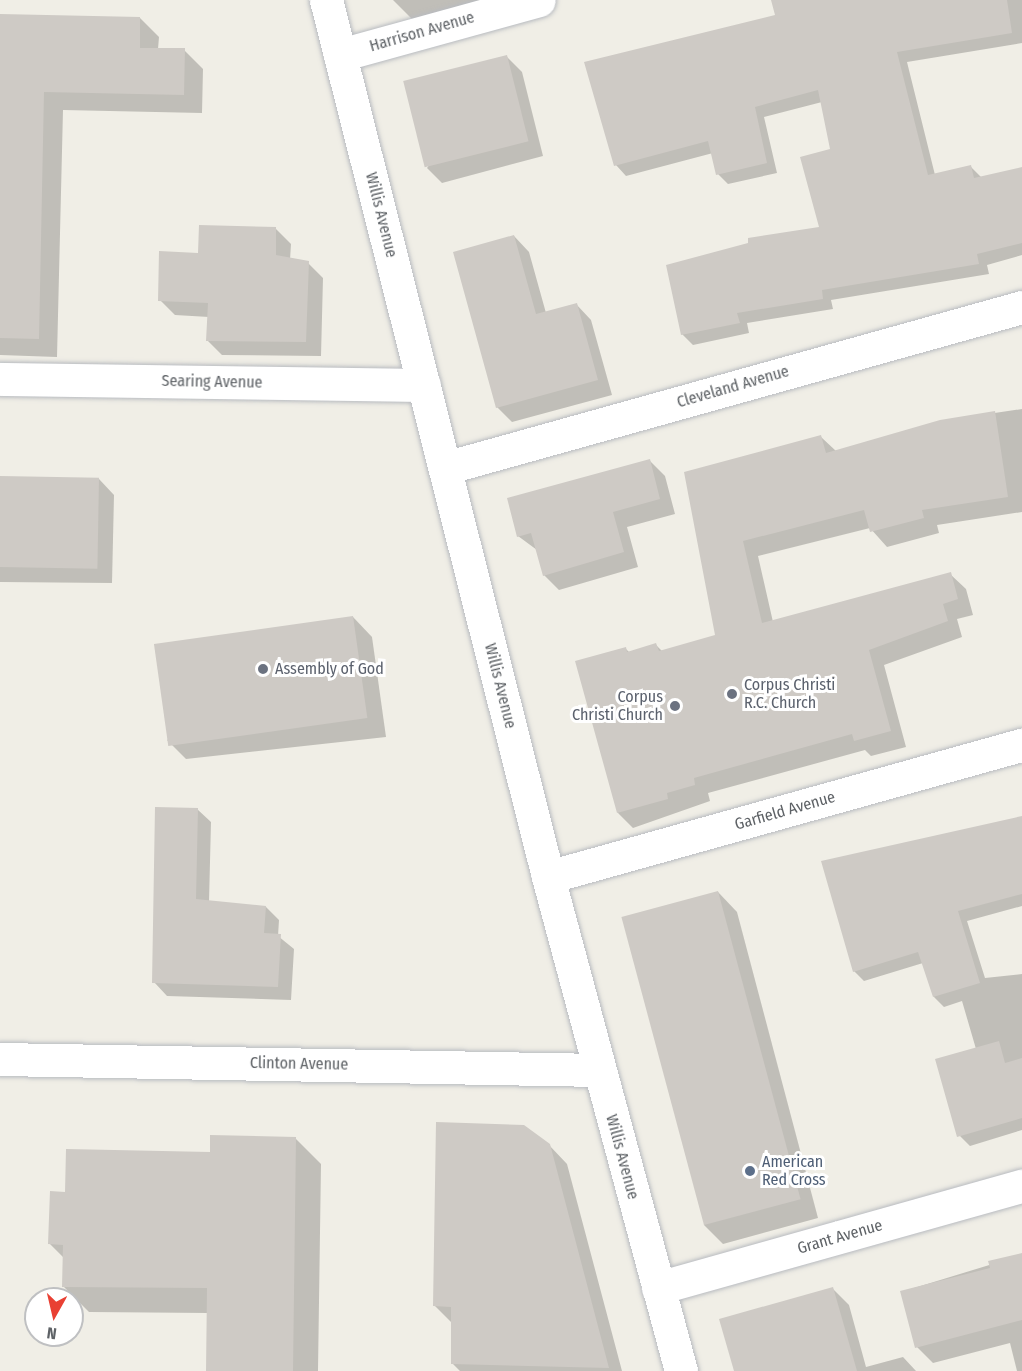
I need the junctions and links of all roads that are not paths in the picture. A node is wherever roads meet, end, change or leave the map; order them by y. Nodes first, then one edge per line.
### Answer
1 (326, 0) edge
2 (539, 0) edge
3 (340, 55) junction
4 (1022, 307) edge
5 (0, 379) edge
6 (424, 385) junction
7 (445, 468) junction
8 (1022, 745) edge
9 (548, 877) junction
10 (0, 1059) edge
11 (598, 1070) junction
12 (1022, 1186) edge
13 (658, 1288) junction
14 (681, 1371) edge

1 - 3 street, Willis Avenue
2 - 3 street, Harrison Avenue
3 - 6 street, Willis Avenue
4 - 7 street, Cleveland Avenue
5 - 6 street, Searing Avenue
6 - 7 street, Willis Avenue
7 - 9 street, Willis Avenue
8 - 9 street, Garfield Avenue
9 - 11 street, Willis Avenue
10 - 11 street, Clinton Avenue
11 - 13 street, Willis Avenue
12 - 13 street, Grant Avenue
13 - 14 street, Willis Avenue

